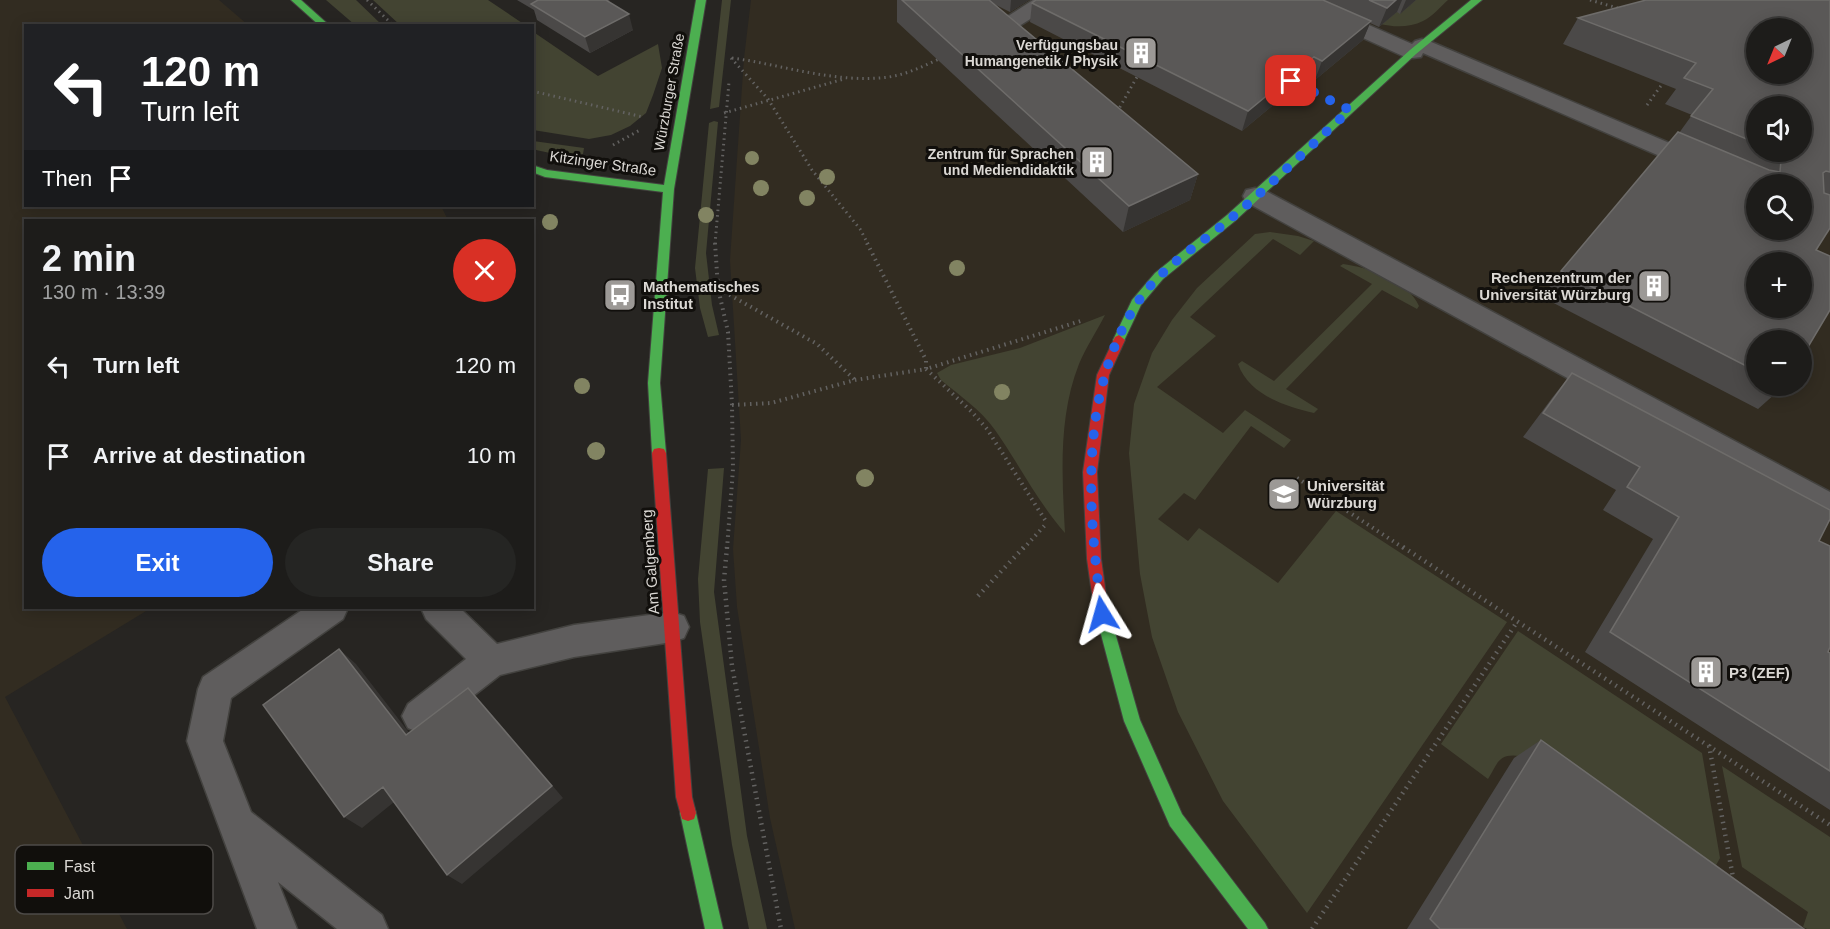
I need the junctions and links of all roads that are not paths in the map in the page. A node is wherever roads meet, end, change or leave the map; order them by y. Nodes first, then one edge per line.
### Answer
1 (296, 0) edge
2 (701, 0) edge
3 (1047, 0) edge
4 (1295, 0) edge
5 (1477, 0) edge
6 (324, 24) edge
7 (1006, 26) edge
8 (1417, 48) junction
9 (534, 169) edge
10 (1746, 184) edge
11 (669, 189) junction
12 (1255, 196) junction
13 (1830, 507) edge
14 (330, 609) edge
15 (439, 609) edge
16 (672, 627) junction
17 (491, 661) junction
18 (420, 716) dead end
19 (239, 826) junction
20 (277, 929) edge
21 (368, 929) edge
22 (714, 929) edge
23 (1259, 929) edge

1 - 6 street
2 - 11 street, Würzburger Straße
3 - 7 lane
4 - 8 lane
5 - 8 street
8 - 10 lane
8 - 12 street
9 - 11 street, Kitzinger Straße
11 - 16 street, Am Galgenberg
12 - 13 lane
12 - 23 street
14 - 19 lane
15 - 17 lane
16 - 17 lane
16 - 22 street, Am Galgenberg
17 - 18 lane
19 - 20 lane
19 - 21 lane

